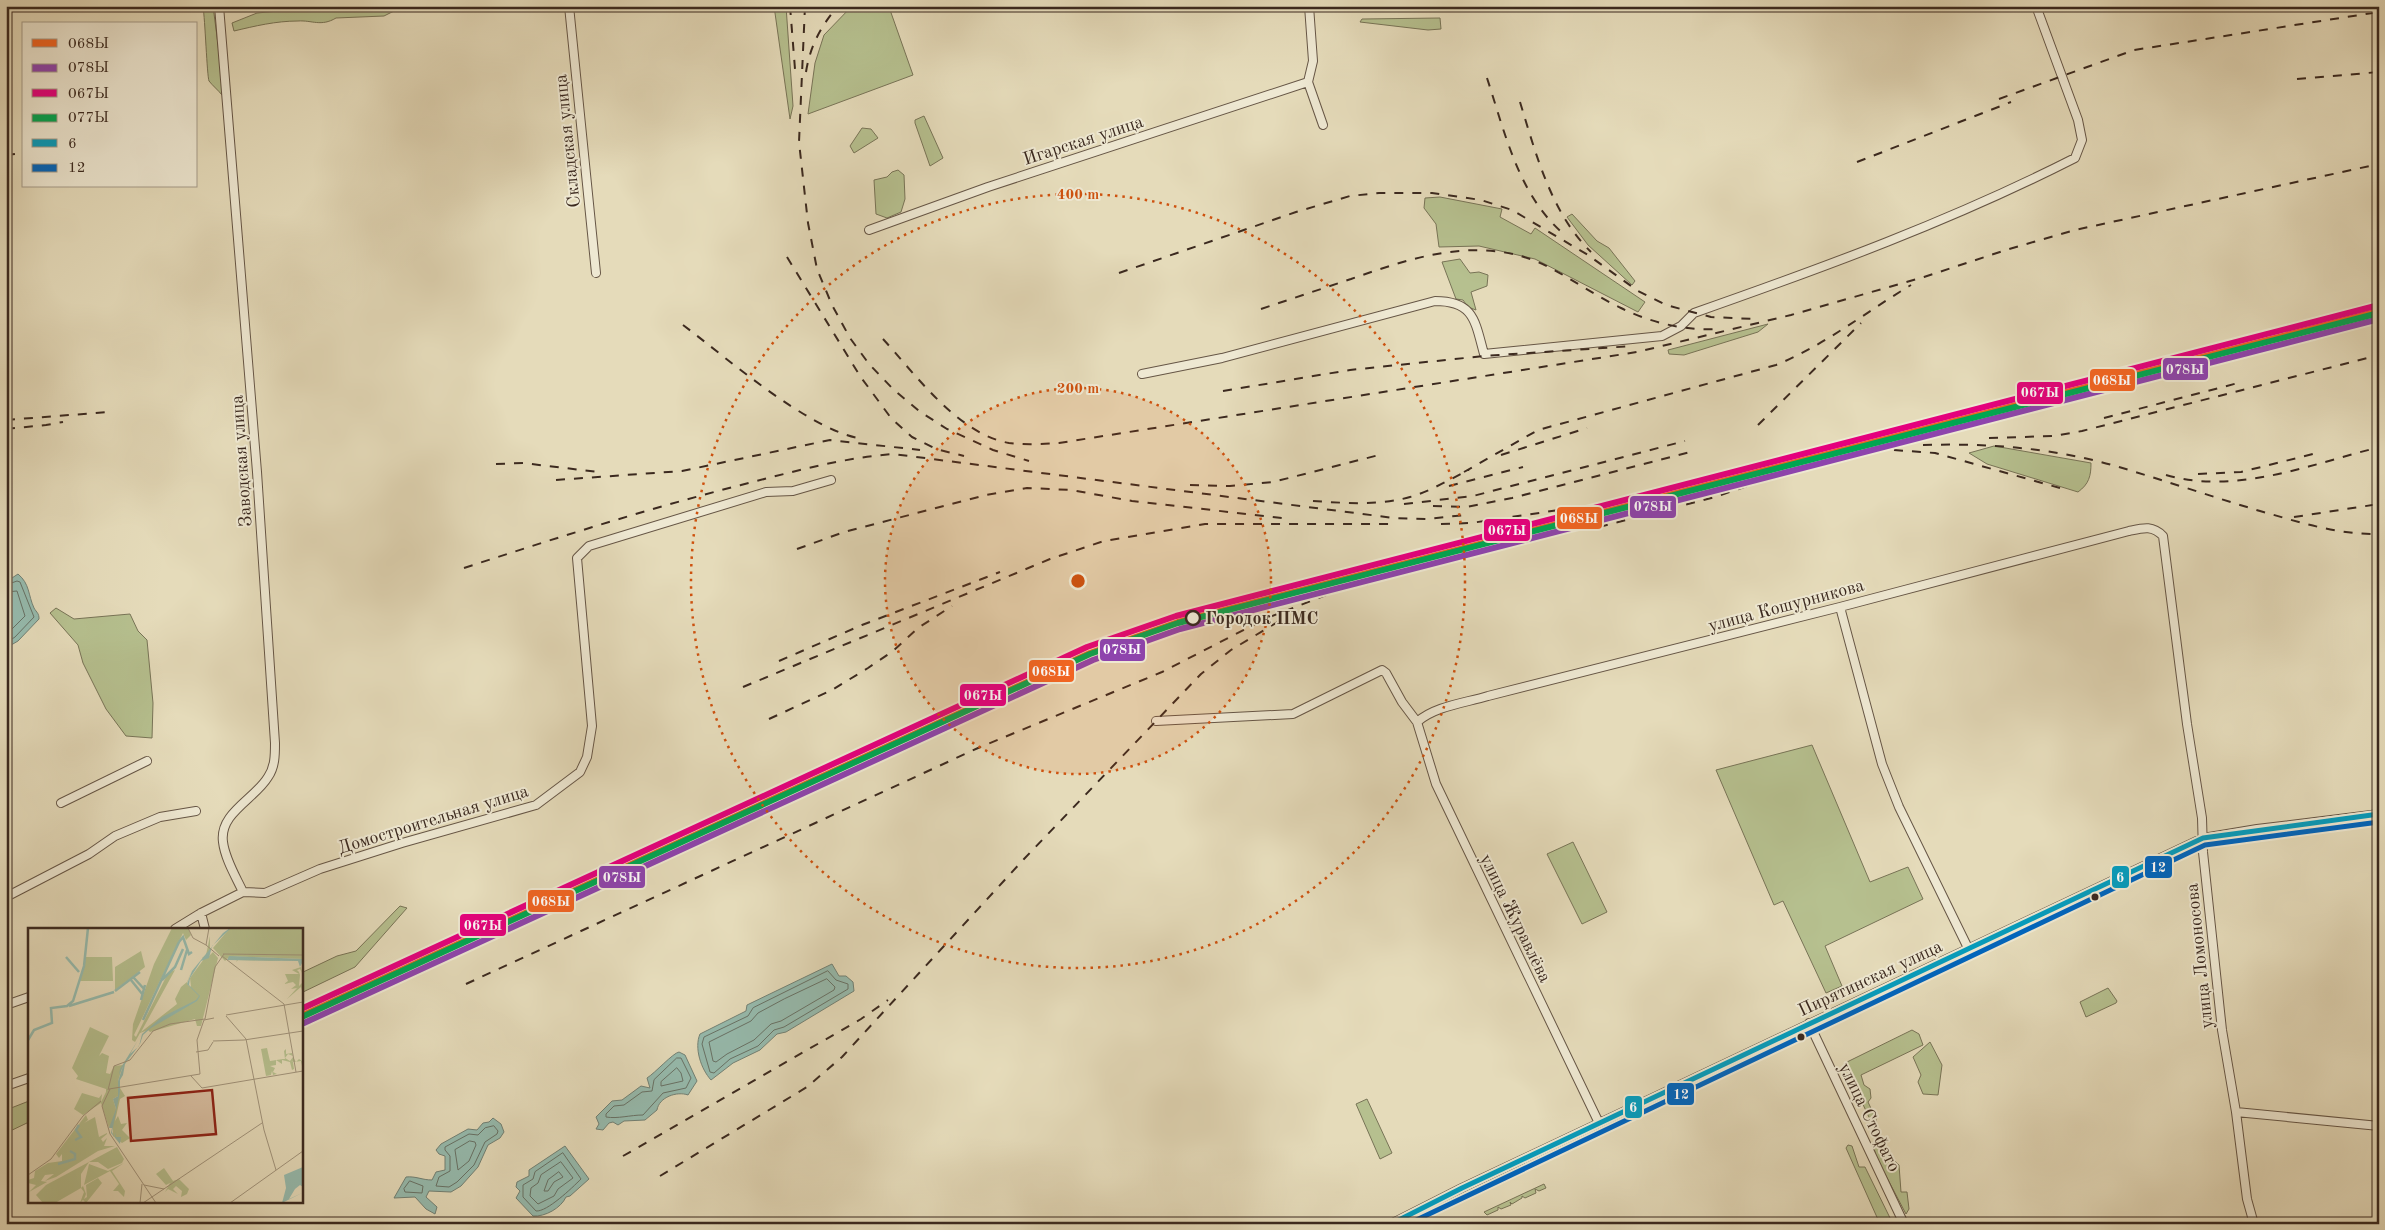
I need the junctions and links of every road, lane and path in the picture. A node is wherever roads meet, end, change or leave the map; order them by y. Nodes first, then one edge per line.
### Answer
1 (219, 6) edge
2 (569, 6) edge
3 (1309, 6) edge
4 (2036, 6) edge
5 (1308, 82) junction
6 (1323, 125) dead end
7 (869, 230) dead end
8 (596, 273) dead end
9 (1142, 374) dead end
10 (831, 480) dead end
11 (2163, 536) joint
12 (1840, 607) junction
13 (1156, 721) dead end
14 (1417, 722) junction
15 (147, 761) dead end
16 (61, 803) dead end
17 (196, 811) dead end
18 (2379, 814) edge
19 (2203, 838) junction
20 (243, 892) junction
21 (6, 897) edge
22 (201, 913) junction
23 (177, 928) edge
24 (204, 928) edge
25 (1968, 948) junction
26 (28, 997) edge
27 (6, 1005) edge
28 (1809, 1023) junction
29 (28, 1078) edge
30 (6, 1086) edge
31 (2236, 1112) junction
32 (1599, 1124) junction
33 (2379, 1126) edge
34 (1405, 1221) edge
35 (1391, 1224) edge
36 (1904, 1224) edge
37 (2254, 1224) edge

1 - 20 street, Заводская улица
2 - 8 street, Складская улица
3 - 5 street
4 - 9 street
5 - 6 street
5 - 7 street, Игарская улица
10 - 20 street, Домостроительная улица
11 - 12 street, улица Кошурникова
11 - 19 street, улица Ломоносова
12 - 14 street, улица Кошурникова
12 - 25 street
13 - 14 street, улица Журавлёва
14 - 32 street, улица Журавлёва
15 - 16 street
17 - 21 street
18 - 19 street, Пирятинская улица
19 - 25 street, Пирятинская улица
19 - 31 street, улица Ломоносова
20 - 22 street, Домостроительная улица
22 - 23 street, Домостроительная улица
22 - 24 street
25 - 28 street, Пирятинская улица
26 - 27 street
28 - 32 street, Пирятинская улица
28 - 36 street, улица Стофато
29 - 30 street
31 - 33 street
31 - 37 street, улица Ломоносова
32 - 34 street, Пирятинская улица
34 - 35 street, Пирятинская улица

